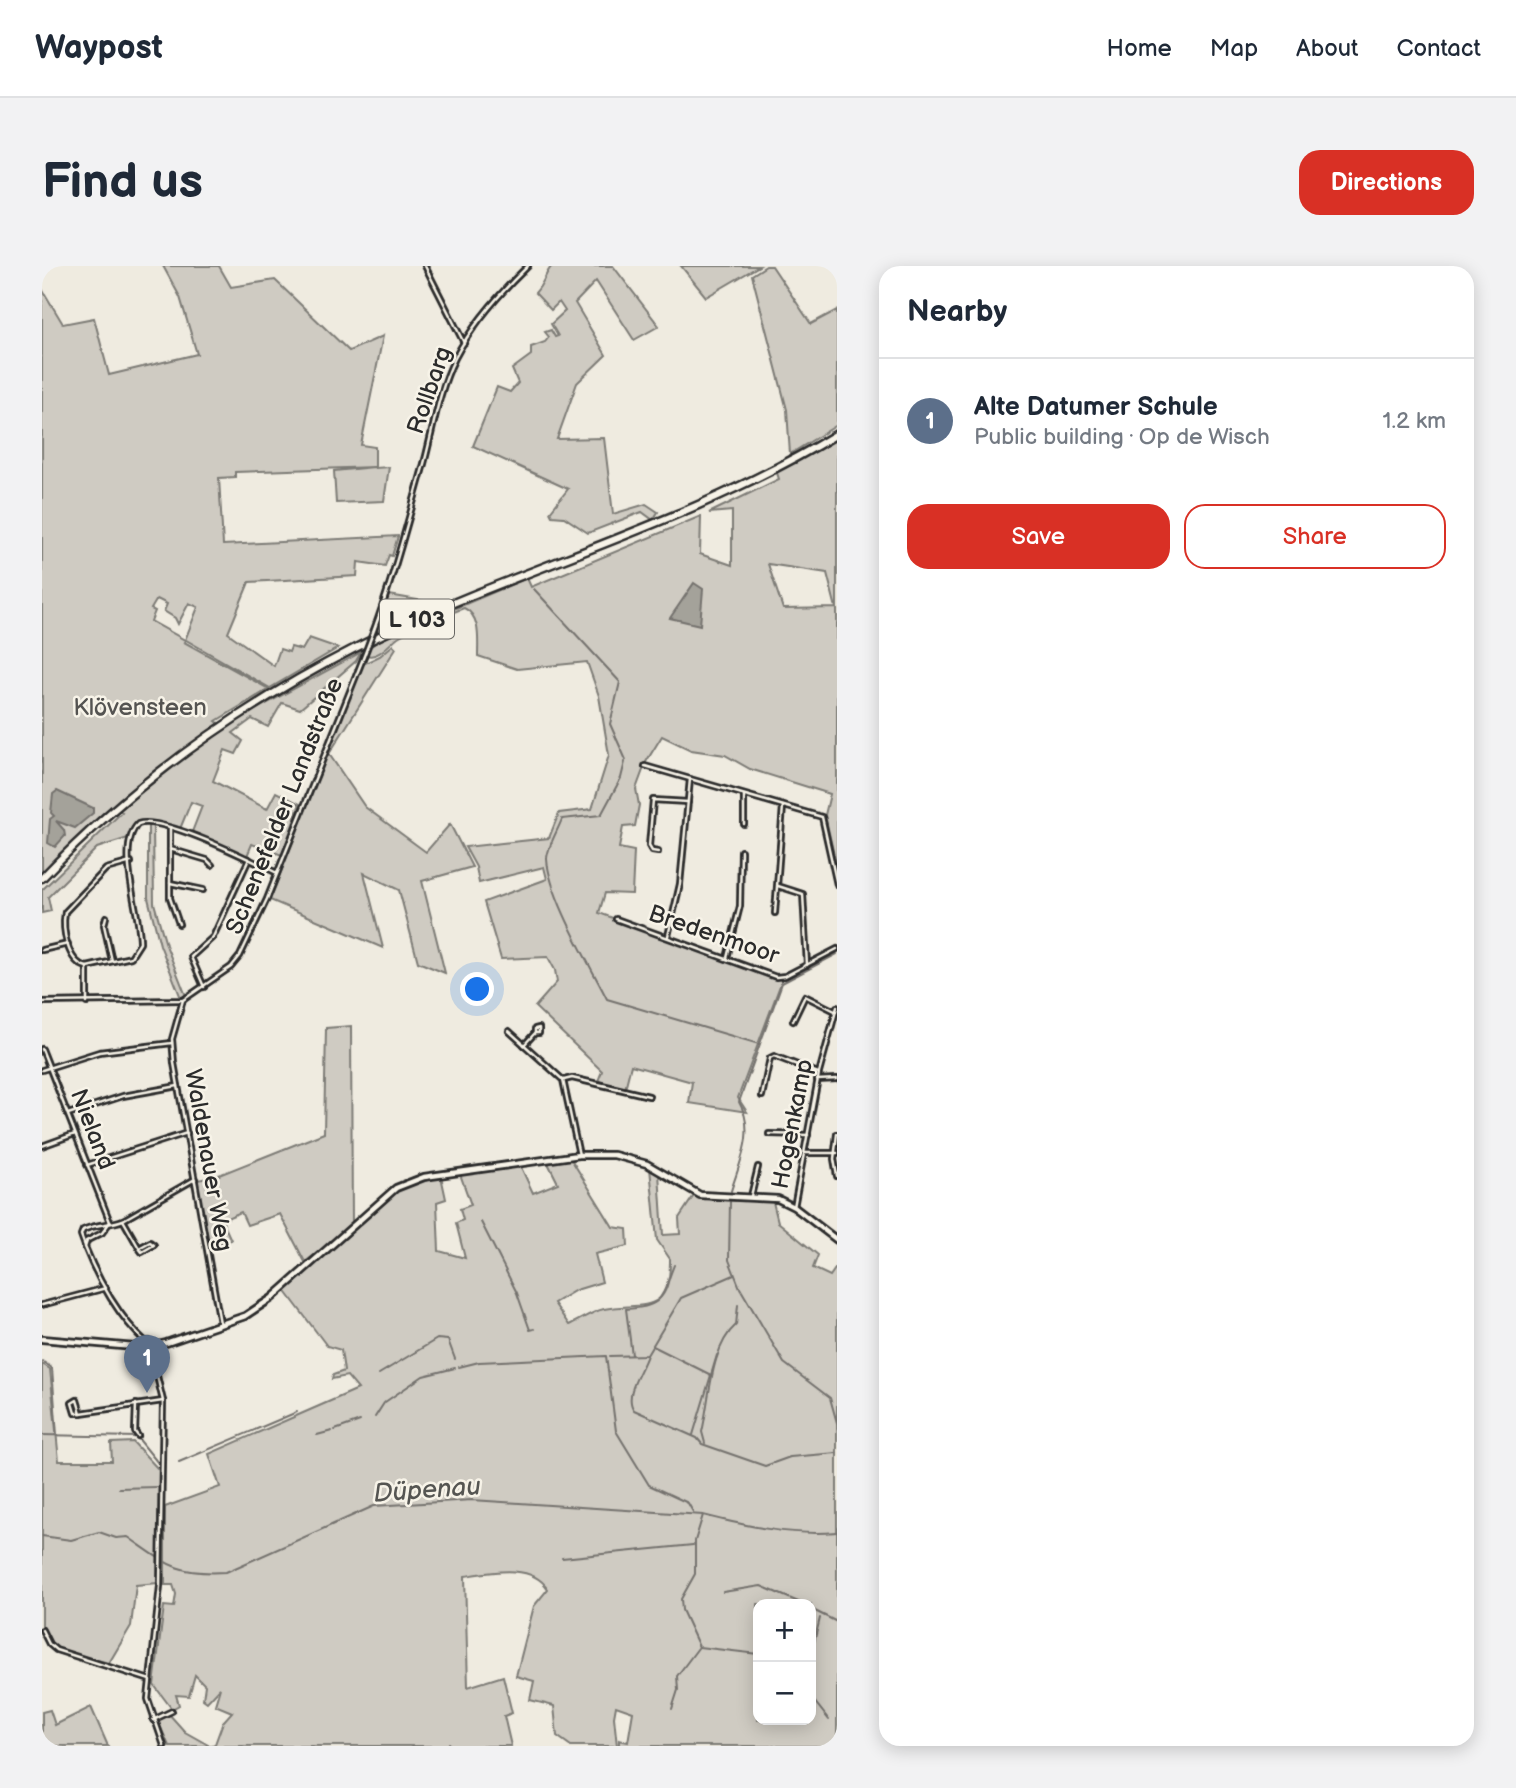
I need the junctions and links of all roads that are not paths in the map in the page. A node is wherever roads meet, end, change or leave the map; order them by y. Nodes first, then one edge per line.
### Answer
1 (425, 266) edge
2 (528, 266) edge
3 (464, 343) junction
4 (837, 434) edge
5 (424, 464) joint
6 (645, 766) dead end
7 (690, 779) junction
8 (744, 795) junction
9 (688, 802) junction
10 (783, 806) junction
11 (744, 824) dead end
12 (170, 828) junction
13 (170, 849) junction
14 (741, 851) dead end
15 (658, 852) dead end
16 (249, 859) junction
17 (131, 862) junction
18 (212, 865) dead end
19 (277, 873) junction
20 (42, 878) edge
21 (170, 883) junction
22 (837, 885) edge
23 (779, 886) junction
24 (203, 890) dead end
25 (775, 913) dead end
26 (106, 917) dead end
27 (616, 919) dead end
28 (179, 924) dead end
29 (668, 936) junction
30 (68, 944) junction
31 (837, 949) edge
32 (42, 950) edge
33 (727, 958) junction
34 (112, 961) junction
35 (807, 965) junction
36 (87, 967) junction
37 (204, 987) junction
38 (183, 1000) junction
39 (42, 1002) edge
40 (87, 1003) junction
41 (836, 1009) edge
42 (793, 1021) dead end
43 (509, 1031) dead end
44 (535, 1033) dead end
45 (172, 1043) junction
46 (524, 1045) junction
47 (42, 1049) edge
48 (49, 1067) junction
49 (42, 1070) edge
50 (819, 1073) junction
51 (837, 1079) edge
52 (563, 1080) junction
53 (817, 1080) junction
54 (178, 1086) junction
55 (649, 1096) dead end
56 (762, 1096) dead end
57 (68, 1114) junction
58 (187, 1133) junction
59 (76, 1134) junction
60 (837, 1134) edge
61 (769, 1135) dead end
62 (808, 1135) junction
63 (42, 1146) edge
64 (804, 1153) junction
65 (836, 1153) edge
66 (579, 1155) junction
67 (87, 1165) junction
68 (758, 1167) dead end
69 (837, 1175) edge
70 (195, 1179) junction
71 (751, 1196) junction
72 (794, 1207) junction
73 (123, 1220) junction
74 (110, 1222) junction
75 (85, 1240) junction
76 (837, 1240) edge
77 (139, 1248) dead end
78 (106, 1288) junction
79 (42, 1305) edge
80 (221, 1326) junction
81 (42, 1339) edge
82 (150, 1347) junction
83 (163, 1401) junction
84 (136, 1404) junction
85 (81, 1413) dead end
86 (138, 1436) dead end
87 (42, 1630) edge
88 (149, 1680) junction
89 (172, 1711) dead end
90 (153, 1720) junction
91 (164, 1746) edge

1 - 3 street
2 - 3 street, Rollbarg
3 - 5 street, Rollbarg
4 - 20 main road, L 103
5 - 19 street, Schenefelder Landstraße, bridge
6 - 7 street
7 - 8 street
7 - 9 street
8 - 10 street
8 - 11 street
9 - 15 street
9 - 29 street
10 - 22 street
10 - 23 street
12 - 13 street
12 - 16 street
12 - 17 street
13 - 18 street
13 - 21 street
14 - 33 street
16 - 19 street
16 - 37 street
17 - 30 street
17 - 34 street
19 - 37 street, Schenefelder Landstraße
21 - 24 street
21 - 28 street
23 - 25 street
23 - 35 street
26 - 34 street
27 - 29 street, Bredenmoor
29 - 33 street, Bredenmoor
30 - 32 street
30 - 36 street
31 - 35 street, Bredenmoor
33 - 35 street, Bredenmoor
34 - 36 street
36 - 40 street
37 - 38 street, Schenefelder Landstraße
38 - 40 street, Schenefelder Landstraße
38 - 45 street, Waldenauer Weg
39 - 40 street, Schenefelder Landstraße
41 - 42 street
41 - 50 street, Hogenkamp
43 - 46 street
44 - 46 street
45 - 48 street
45 - 54 street, Waldenauer Weg
46 - 52 street
47 - 48 street, Nieland
48 - 49 street
48 - 57 street, Nieland
50 - 53 street, Hogenkamp
50 - 56 street
51 - 53 street
52 - 55 street
52 - 66 street
53 - 62 street, Hogenkamp
54 - 57 street
54 - 58 street, Waldenauer Weg
57 - 59 street, Nieland
58 - 67 street
58 - 70 street, Waldenauer Weg
59 - 63 street
59 - 67 street, Nieland
60 - 65 street
61 - 62 street
62 - 64 street, Hogenkamp
64 - 65 street
64 - 72 street, Hogenkamp
65 - 69 street
66 - 71 street
66 - 80 street
67 - 74 street, Nieland
68 - 71 street
70 - 73 street
70 - 80 street, Waldenauer Weg
71 - 72 street
72 - 76 street
73 - 74 street
73 - 77 street
74 - 75 street
74 - 75 street
75 - 78 street
78 - 79 street
78 - 82 street
80 - 82 street
81 - 82 street
82 - 83 street
83 - 84 street
83 - 88 street
84 - 85 street
84 - 86 street
87 - 88 street
88 - 90 street
89 - 90 street
90 - 91 street

